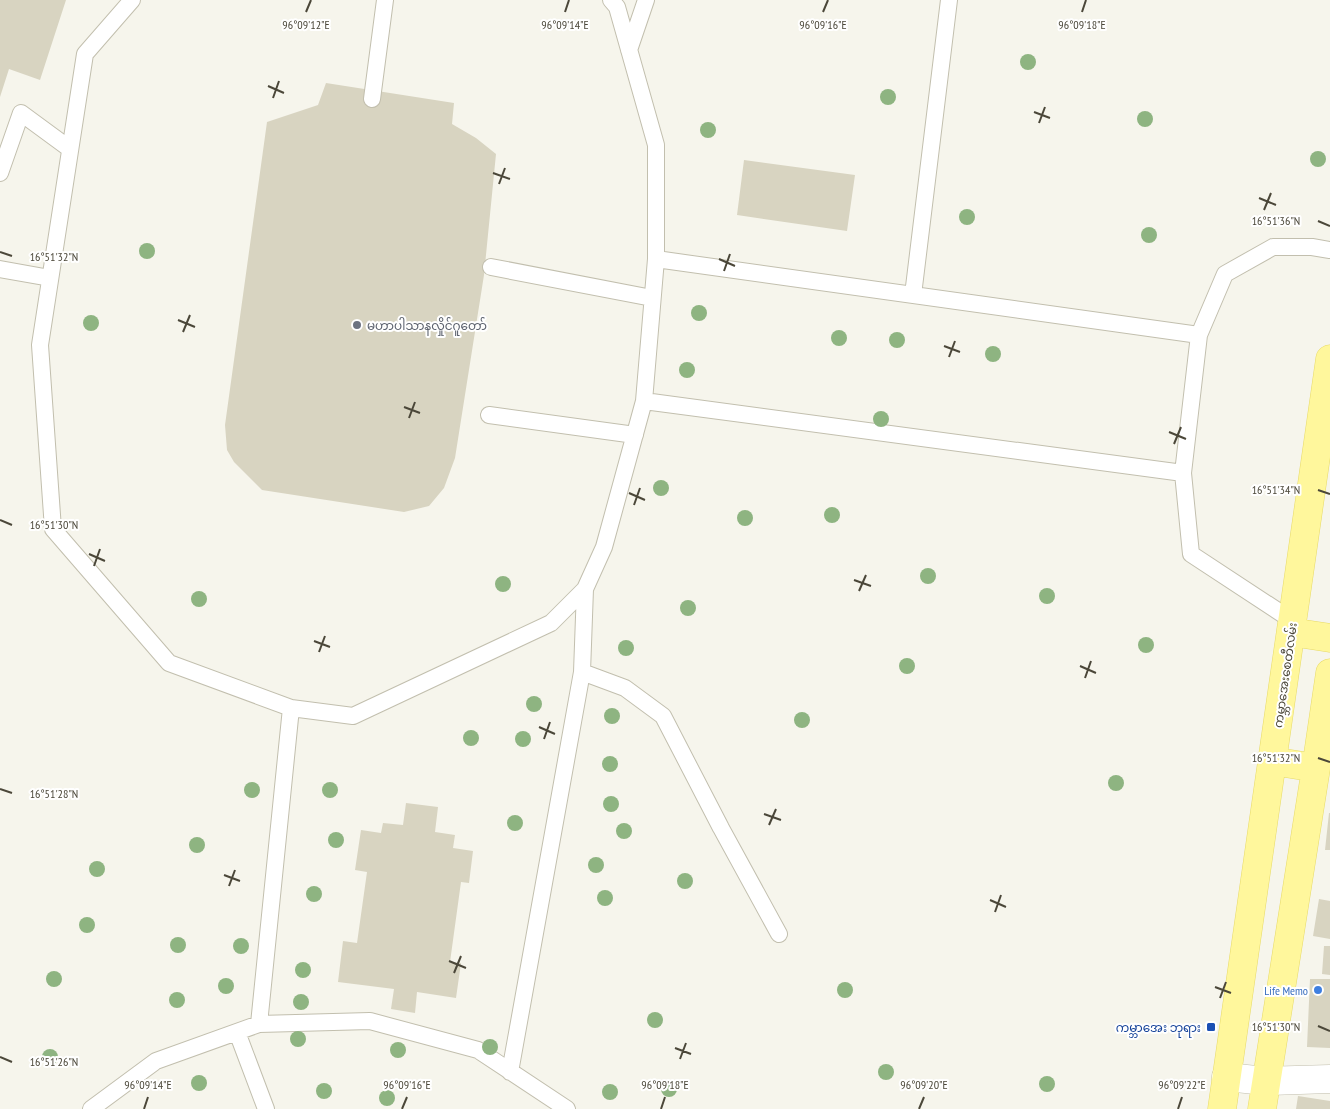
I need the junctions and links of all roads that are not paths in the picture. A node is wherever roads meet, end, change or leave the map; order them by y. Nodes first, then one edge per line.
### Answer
1 (132, 0) edge
2 (384, 0) edge
3 (611, 0) edge
4 (646, 0) edge
5 (949, 0) edge
6 (630, 50) junction
7 (372, 99) dead end
8 (70, 149) junction
9 (0, 172) edge
10 (1330, 250) edge
11 (656, 259) junction
12 (491, 267) dead end
13 (0, 270) edge
14 (50, 278) junction
15 (912, 295) junction
16 (652, 298) junction
17 (1199, 335) junction
18 (1330, 359) edge
19 (644, 401) junction
20 (489, 415) dead end
21 (635, 435) junction
22 (1183, 474) junction
23 (585, 589) junction
24 (1292, 627) junction
25 (1330, 638) edge
26 (582, 672) junction
27 (1330, 673) edge
28 (291, 708) junction
29 (1272, 760) junction
30 (1316, 768) junction
31 (779, 934) dead end
32 (259, 1024) junction
33 (237, 1032) junction
34 (510, 1072) junction
35 (1226, 1077) junction
36 (1330, 1079) edge
37 (1266, 1081) junction
38 (91, 1109) edge
39 (266, 1109) edge
40 (567, 1109) edge
41 (1222, 1109) edge
42 (1262, 1109) edge

1 - 8 lane
2 - 7 lane
3 - 6 lane
4 - 6 lane
5 - 15 lane
6 - 11 lane
8 - 9 lane
8 - 14 lane
10 - 17 lane
11 - 15 lane
11 - 16 lane
12 - 16 lane
13 - 14 lane
14 - 28 lane
15 - 17 lane
16 - 19 lane
17 - 22 lane
18 - 24 main road, ကမ္ဘာအေးစေတီလမ်း
19 - 21 lane
19 - 22 lane
20 - 21 lane
21 - 23 lane
22 - 24 lane
23 - 26 lane
23 - 28 lane
24 - 25 main road
24 - 29 main road, ကမ္ဘာအေးစေတီလမ်း
26 - 31 lane
26 - 34 lane
27 - 30 main road
28 - 32 lane
29 - 30 main road
29 - 35 main road, ကမ္ဘာအေးစေတီလမ်း
30 - 37 main road
32 - 33 lane
32 - 34 lane
33 - 38 lane
33 - 39 lane
34 - 40 lane
35 - 37 street
35 - 41 main road, ကမ္ဘာအေးစေတီလမ်း
36 - 37 street
37 - 42 main road

